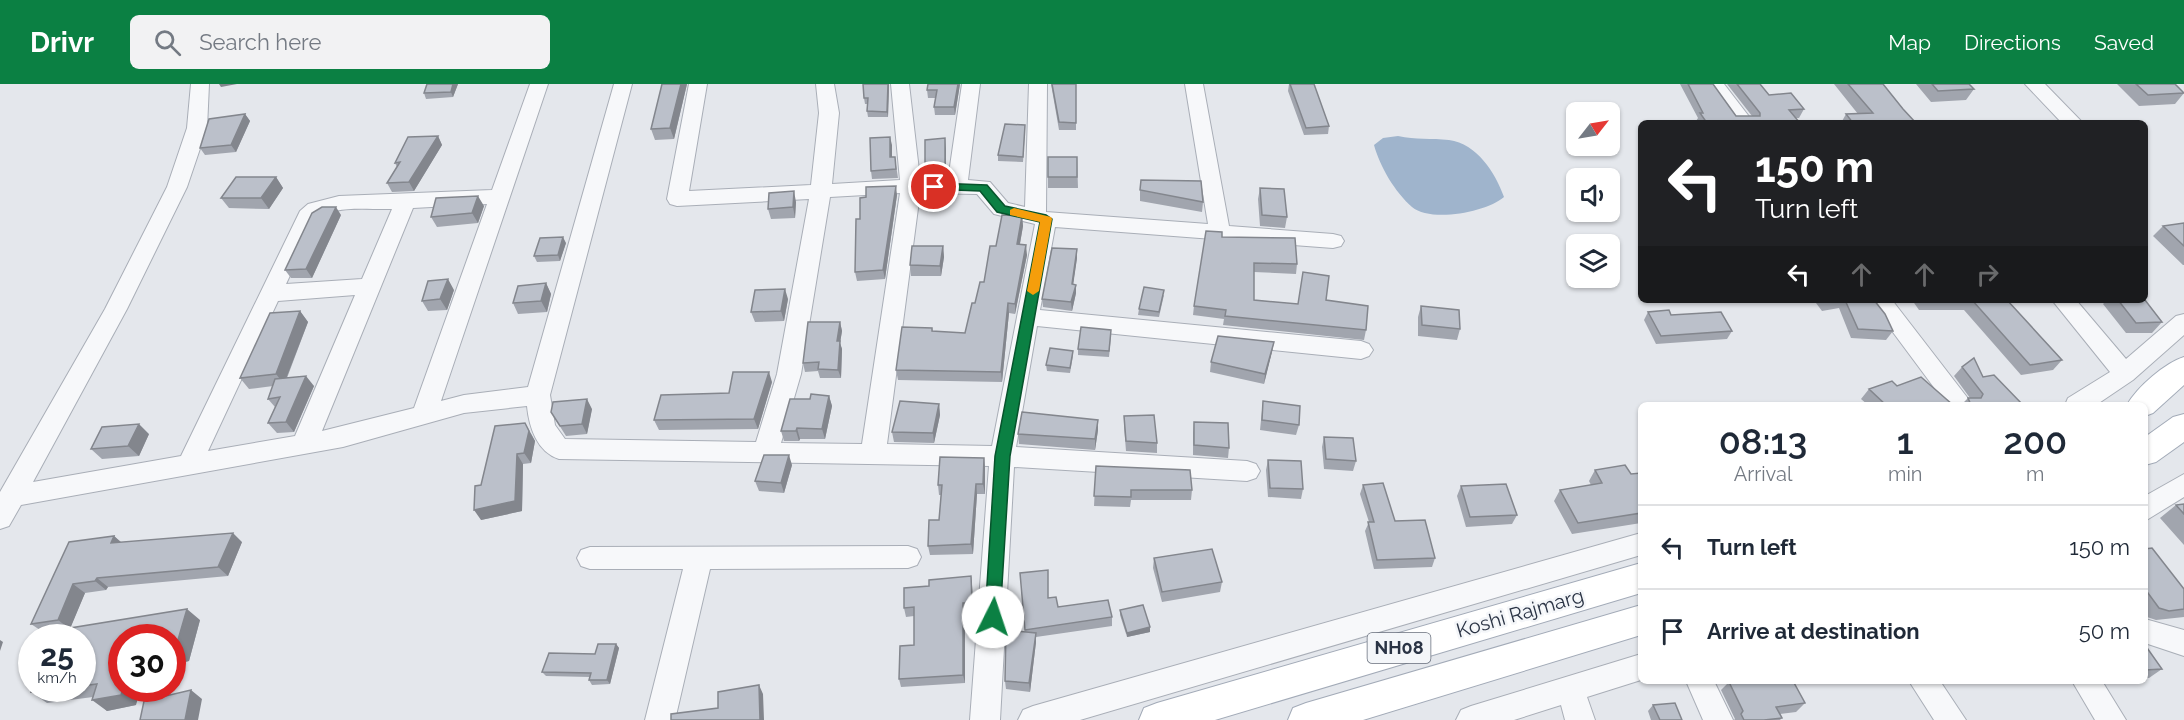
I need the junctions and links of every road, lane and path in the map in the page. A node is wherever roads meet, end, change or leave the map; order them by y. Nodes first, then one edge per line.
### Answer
1 (200, 84) edge
2 (539, 84) edge
3 (623, 84) edge
4 (698, 84) edge
5 (825, 84) edge
6 (900, 84) edge
7 (971, 84) edge
8 (1038, 84) edge
9 (1194, 84) edge
10 (1714, 84) edge
11 (2034, 84) edge
12 (1742, 120) edge
13 (2070, 120) edge
14 (911, 186) junction
15 (957, 187) junction
16 (820, 191) junction
17 (499, 196) junction
18 (405, 202) junction
19 (1041, 218) junction
20 (1220, 233) junction
21 (1333, 242) dead end
22 (370, 286) junction
23 (271, 293) junction
24 (1882, 303) edge
25 (2066, 303) edge
26 (1028, 317) junction
27 (2184, 322) edge
28 (1361, 350) dead end
29 (2184, 368) edge
30 (2125, 374) junction
31 (538, 395) junction
32 (1959, 402) edge
33 (2082, 402) edge
34 (2145, 402) edge
35 (424, 415) junction
36 (2184, 426) edge
37 (304, 444) junction
38 (2148, 451) edge
39 (765, 453) junction
40 (873, 454) junction
41 (1002, 456) junction
42 (189, 464) junction
43 (1246, 471) dead end
44 (2184, 484) edge
45 (5, 507) edge
46 (2148, 508) edge
47 (1638, 545) edge
48 (908, 557) dead end
49 (590, 558) dead end
50 (699, 558) junction
51 (1638, 579) edge
52 (1638, 621) edge
53 (2148, 632) edge
54 (2184, 643) edge
55 (1638, 669) edge
56 (1701, 684) edge
57 (1925, 684) edge
58 (2087, 684) edge
59 (1570, 691) junction
60 (660, 720) edge
61 (985, 720) edge
62 (1033, 720) edge
63 (1157, 720) edge
64 (1306, 720) edge
65 (1471, 720) edge
66 (1580, 720) edge
67 (1718, 720) edge
68 (1951, 720) edge
69 (2111, 720) edge

1 - 45 street
2 - 17 street
3 - 31 street
4 - 16 street
5 - 16 street
6 - 14 street
7 - 15 street
8 - 19 street
9 - 20 street
10 - 12 street
11 - 13 street
14 - 15 street
14 - 16 street
14 - 40 street
15 - 19 street
16 - 39 street
17 - 18 street
17 - 35 street
18 - 22 street
18 - 23 street
19 - 20 street
19 - 26 street
20 - 21 street
22 - 23 street
22 - 37 street
23 - 42 street
24 - 32 street
25 - 30 street
26 - 28 street
26 - 41 street
27 - 30 street
29 - 34 main road
30 - 33 street
31 - 35 street
31 - 39 street
35 - 37 street
36 - 38 main road
37 - 42 street
39 - 40 street
40 - 41 street
41 - 43 street
41 - 61 street
42 - 45 street
44 - 46 street
47 - 62 street
48 - 50 street
49 - 50 street
50 - 60 street
51 - 63 main road, Koshi Rajmarg / NH08
52 - 64 main road, Koshi Rajmarg / NH08
53 - 54 street
55 - 59 street
56 - 67 street
57 - 68 street
58 - 69 street
59 - 65 street
59 - 66 street

